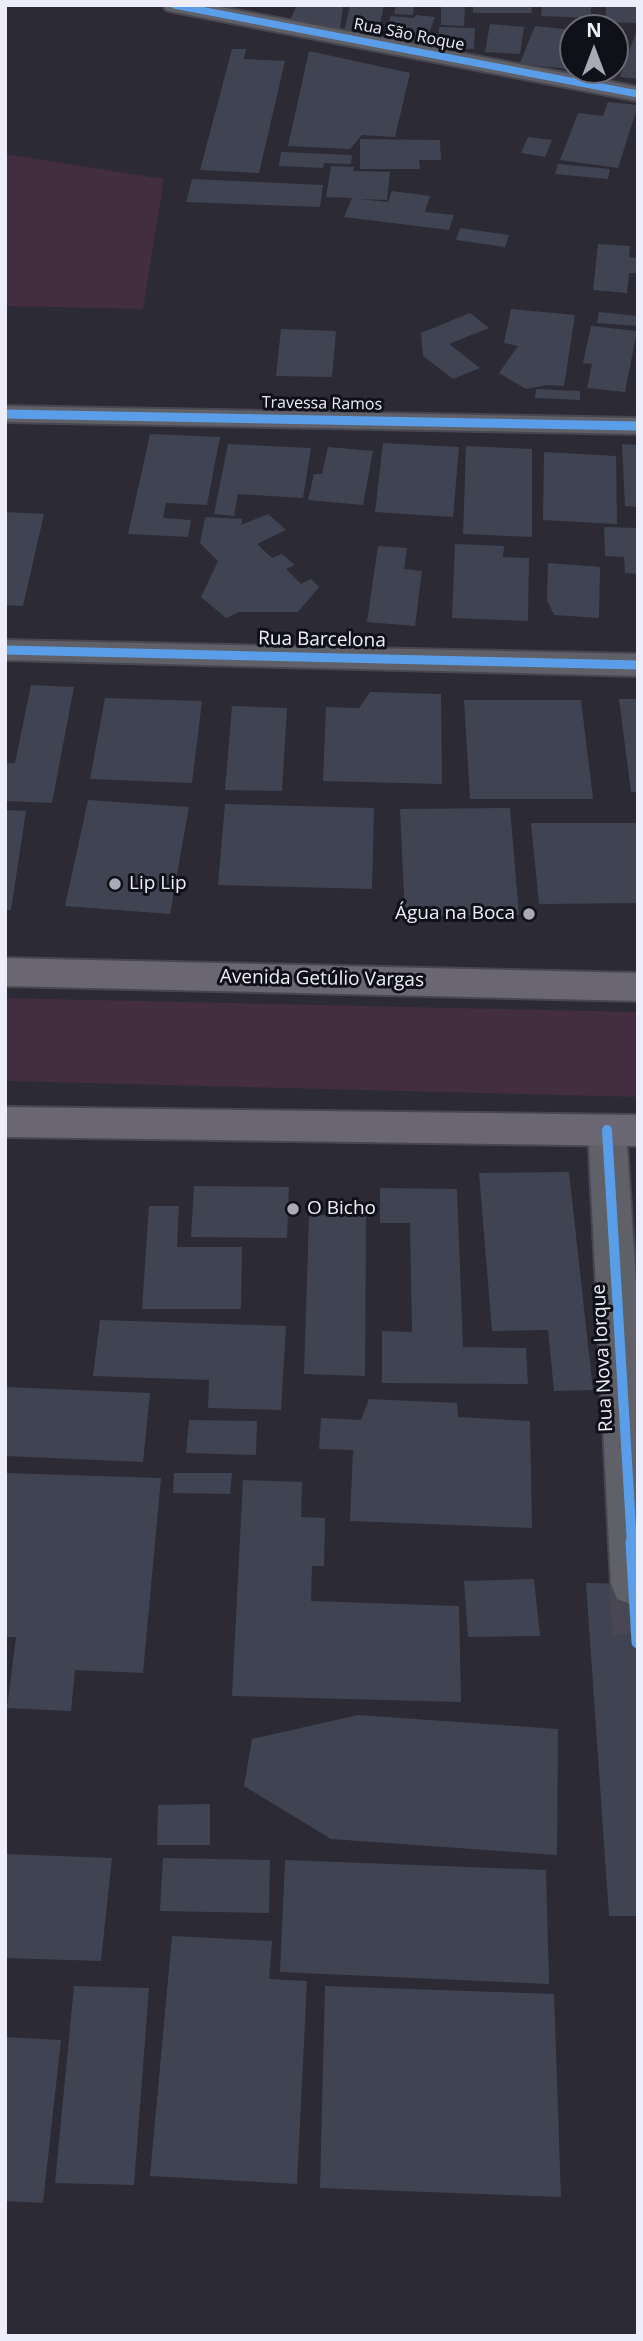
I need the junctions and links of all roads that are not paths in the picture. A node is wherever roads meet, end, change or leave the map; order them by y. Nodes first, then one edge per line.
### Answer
1 (174, 5) edge
2 (277, 16) edge
3 (638, 94) edge
4 (5, 414) edge
5 (638, 425) edge
6 (5, 650) edge
7 (638, 664) edge
8 (5, 972) edge
9 (638, 987) edge
10 (5, 1122) edge
11 (622, 1130) edge
12 (633, 1584) dead end

1 - 2 street, Rua São Roque
2 - 3 street, Rua São Roque
4 - 5 street, Travessa Ramos
6 - 7 street, Rua Barcelona
8 - 9 main road, Avenida Getúlio Vargas
10 - 11 main road
11 - 12 street, Rua Nova Iorque

